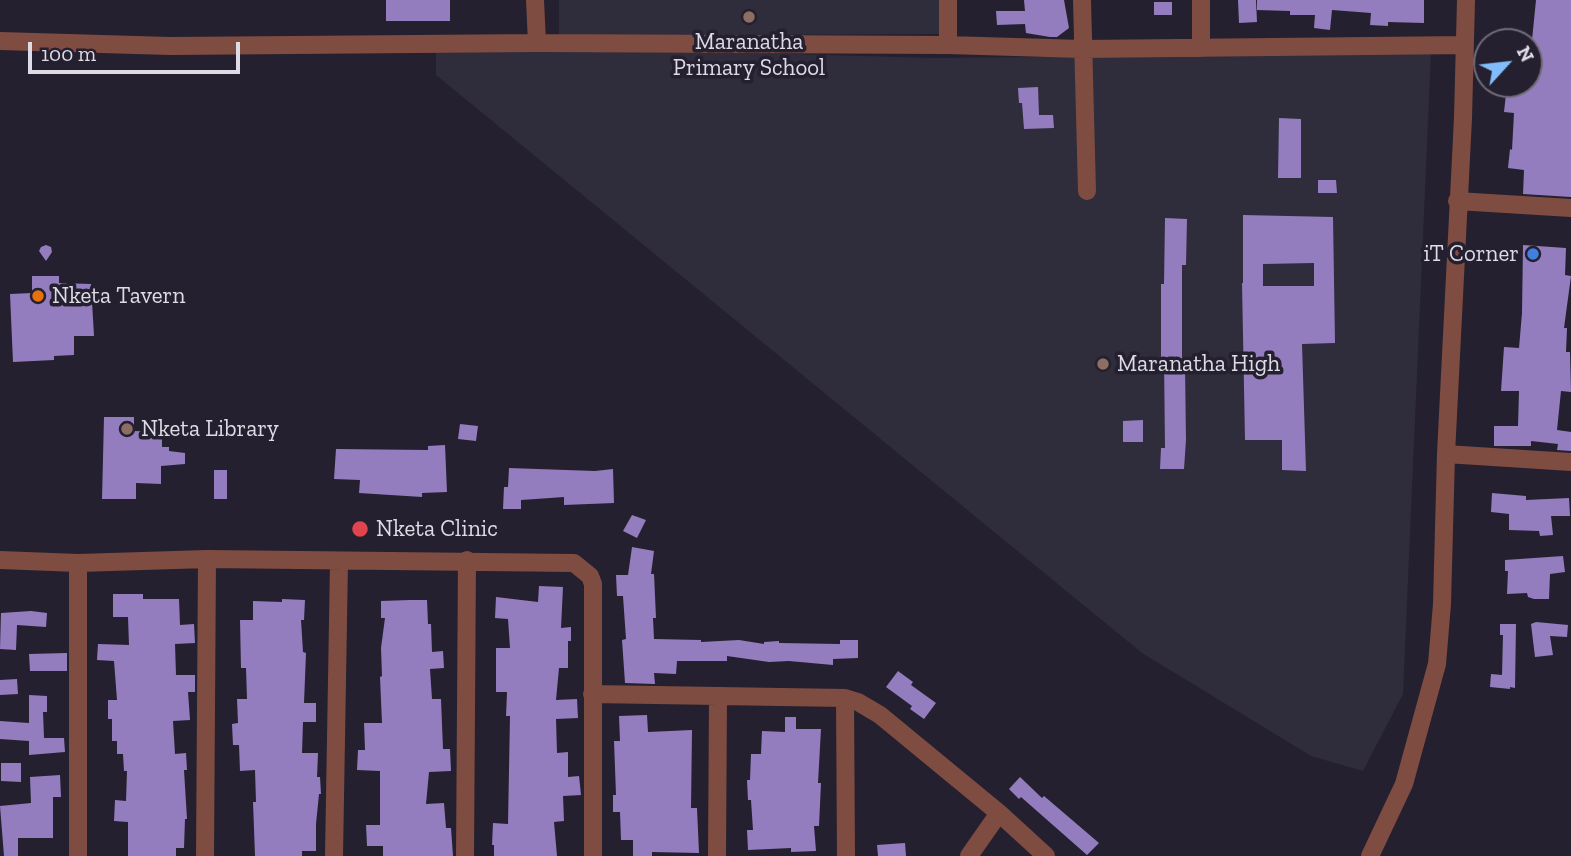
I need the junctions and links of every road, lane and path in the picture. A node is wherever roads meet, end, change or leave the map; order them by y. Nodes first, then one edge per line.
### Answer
1 (535, 0) edge
2 (948, 0) edge
3 (1082, 0) edge
4 (1201, 0) edge
5 (1466, 0) edge
6 (0, 41) edge
7 (537, 43) junction
8 (948, 45) junction
9 (1465, 45) junction
10 (1201, 48) junction
11 (1082, 49) junction
12 (1087, 191) dead end
13 (1458, 201) junction
14 (1571, 208) edge
15 (1446, 454) junction
16 (1571, 462) edge
17 (207, 559) junction
18 (0, 560) edge
19 (467, 560) junction
20 (339, 562) junction
21 (78, 563) junction
22 (592, 694) junction
23 (718, 697) junction
24 (845, 698) junction
25 (999, 813) junction
26 (78, 856) edge
27 (205, 856) edge
28 (334, 856) edge
29 (465, 856) edge
30 (593, 856) edge
31 (717, 856) edge
32 (846, 856) edge
33 (970, 856) edge
34 (1046, 856) edge
35 (1370, 856) edge

1 - 7 street
2 - 8 street
3 - 11 street
4 - 10 street
5 - 9 street
6 - 7 street
7 - 8 street
8 - 11 street
9 - 10 street
9 - 13 street
10 - 11 street
11 - 12 street
13 - 14 street
13 - 15 street
15 - 16 street
15 - 35 street
17 - 20 street
17 - 21 street
17 - 27 street
18 - 21 street
19 - 20 street
19 - 22 street
19 - 29 street
20 - 28 street
21 - 26 street
22 - 23 street
22 - 30 street
23 - 24 street
23 - 31 street
24 - 25 street
24 - 32 street
25 - 33 street
25 - 34 street

